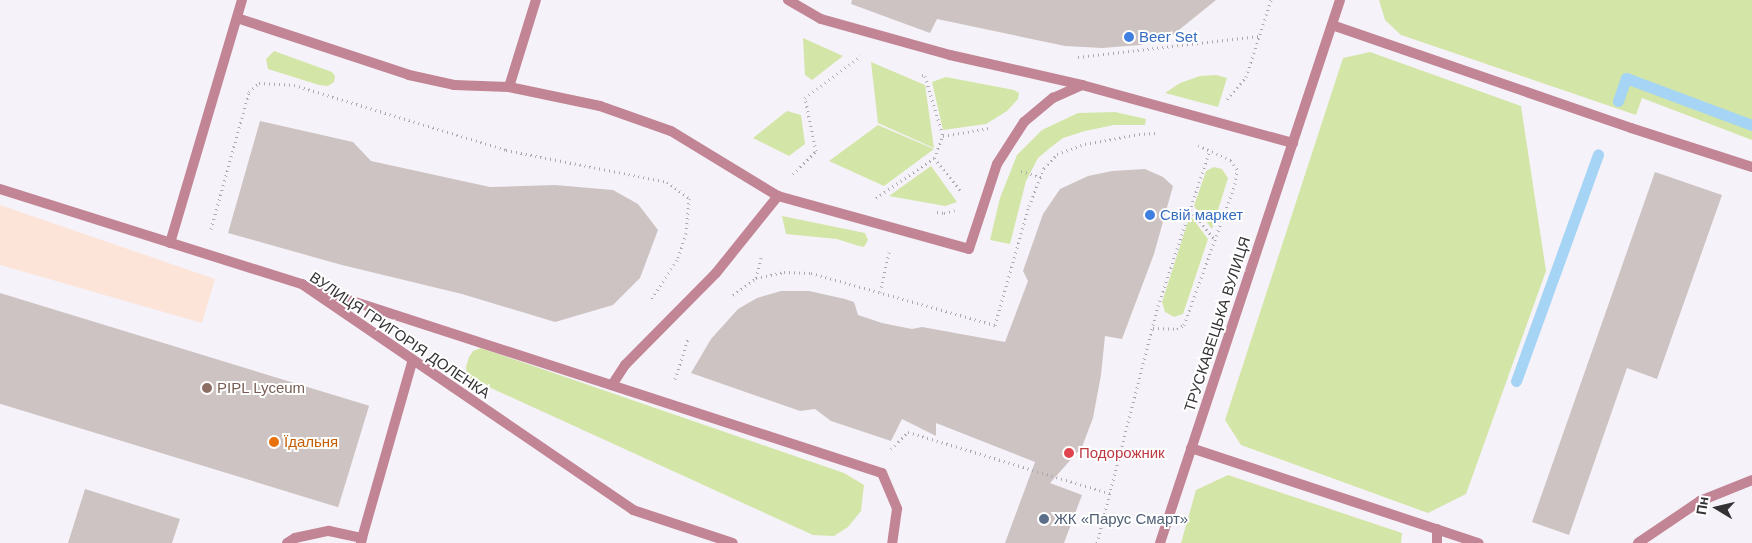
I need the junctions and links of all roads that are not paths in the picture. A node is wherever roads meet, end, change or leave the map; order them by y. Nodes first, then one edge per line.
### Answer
1 (242, 0) edge
2 (536, 0) edge
3 (788, 0) edge
4 (1340, 0) edge
5 (237, 18) junction
6 (1332, 25) junction
7 (1082, 85) junction
8 (509, 87) junction
9 (1293, 143) junction
10 (1752, 167) edge
11 (0, 189) edge
12 (778, 196) junction
13 (170, 243) junction
14 (302, 284) junction
15 (412, 362) junction
16 (612, 385) junction
17 (1191, 448) junction
18 (1752, 480) edge
19 (1437, 529) junction
20 (361, 541) edge
21 (287, 543) edge
22 (733, 543) edge
23 (892, 543) edge
24 (1160, 543) edge
25 (1437, 543) edge
26 (1479, 543) edge
27 (1638, 543) edge

1 - 5 street
2 - 8 street
3 - 7 street
4 - 6 street, ТРУСКАВЕЦЬКА ВУЛИЦЯ
5 - 8 street
5 - 13 street
6 - 9 street, ТРУСКАВЕЦЬКА ВУЛИЦЯ
6 - 10 street
7 - 9 street
7 - 12 street
8 - 12 street
9 - 17 street, ТРУСКАВЕЦЬКА ВУЛИЦЯ
11 - 13 street, ВУЛИЦЯ ГРИГОРІЯ ДОЛЕНКА
12 - 16 street
13 - 14 street, ВУЛИЦЯ ГРИГОРІЯ ДОЛЕНКА
14 - 15 street, ВУЛИЦЯ ГРИГОРІЯ ДОЛЕНКА
14 - 16 street
15 - 20 street
15 - 22 street, ВУЛИЦЯ ГРИГОРІЯ ДОЛЕНКА
16 - 23 street
17 - 19 street
17 - 24 street, ТРУСКАВЕЦЬКА ВУЛИЦЯ
18 - 27 street
19 - 25 street
19 - 26 street
20 - 21 street

